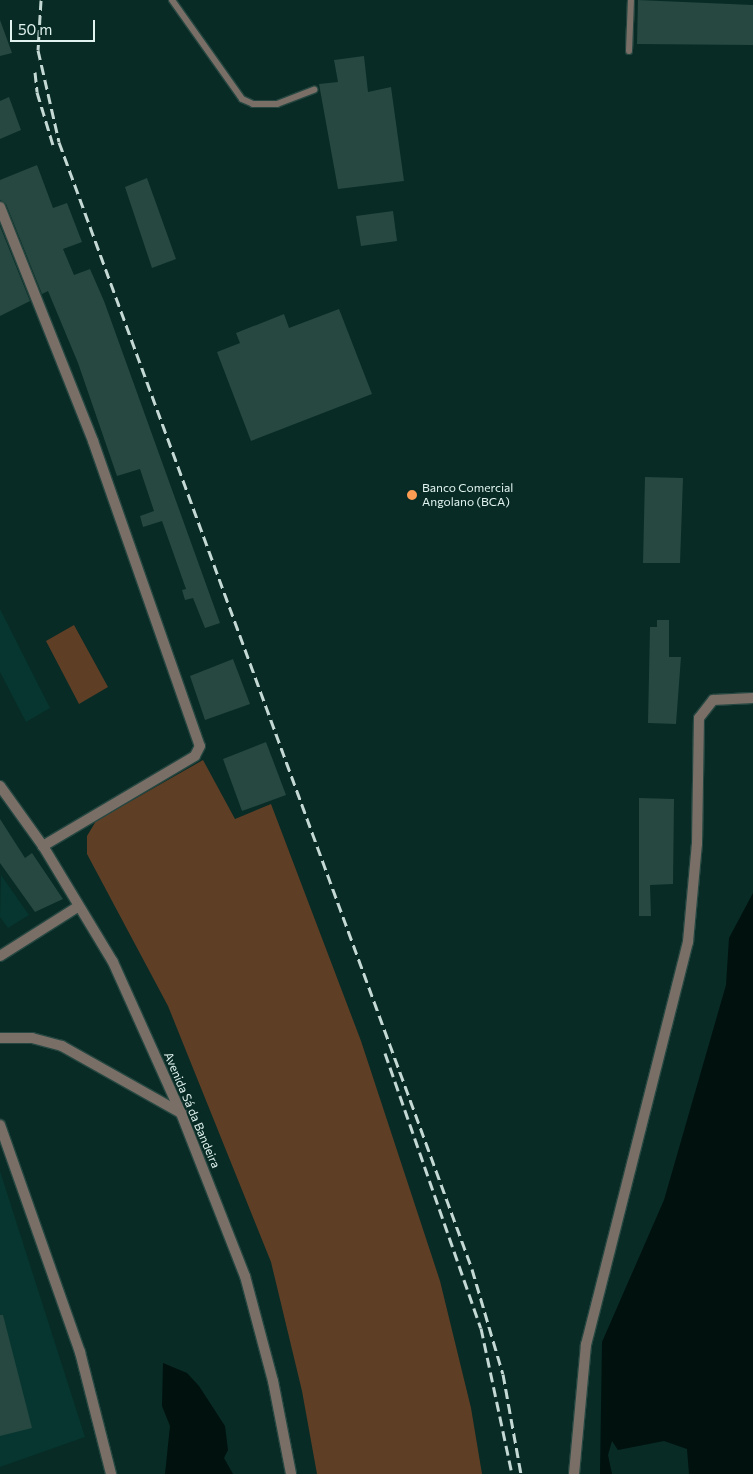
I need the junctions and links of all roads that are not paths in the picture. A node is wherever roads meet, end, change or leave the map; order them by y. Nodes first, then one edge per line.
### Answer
1 (172, 0) edge
2 (631, 0) edge
3 (630, 51) dead end
4 (314, 90) dead end
5 (0, 207) edge
6 (753, 698) edge
7 (0, 786) edge
8 (9, 798) junction
9 (0, 804) edge
10 (43, 846) junction
11 (79, 906) junction
12 (0, 956) edge
13 (0, 1038) edge
14 (181, 1112) junction
15 (0, 1125) edge
16 (111, 1474) edge
17 (291, 1474) edge
18 (574, 1474) edge

1 - 4 lane
2 - 3 lane
5 - 10 street
6 - 18 street
7 - 8 street, Avenida Sá da Bandeira
8 - 9 street
8 - 10 street, Avenida Sá da Bandeira
10 - 11 street, Avenida Sá da Bandeira
11 - 12 street
11 - 14 street, Avenida Sá da Bandeira
13 - 14 street
14 - 17 street, Avenida Sá da Bandeira
15 - 16 street

